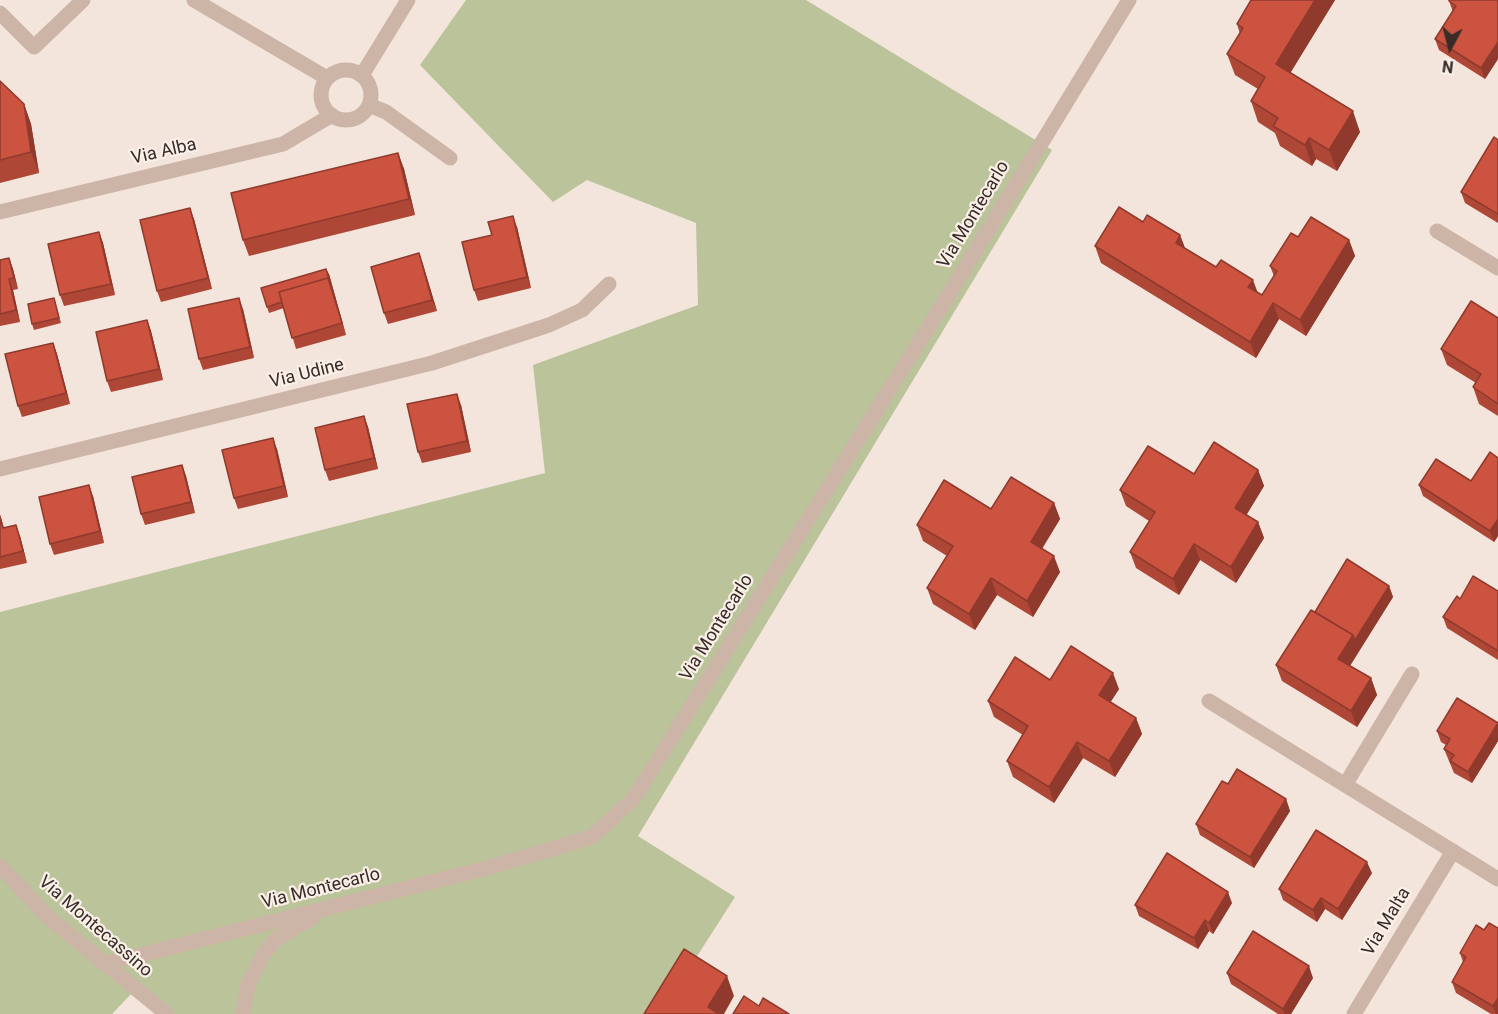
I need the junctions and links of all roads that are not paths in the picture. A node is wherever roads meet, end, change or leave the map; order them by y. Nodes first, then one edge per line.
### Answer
1 (83, 0) edge
2 (194, 0) edge
3 (408, 0) edge
4 (1129, 0) edge
5 (0, 13) edge
6 (362, 75) junction
7 (327, 78) junction
8 (369, 105) junction
9 (332, 115) junction
10 (450, 159) dead end
11 (0, 212) edge
12 (1437, 231) dead end
13 (1498, 268) edge
14 (609, 284) dead end
15 (0, 469) edge
16 (1412, 674) dead end
17 (1209, 701) dead end
18 (1346, 785) junction
19 (1453, 851) junction
20 (0, 866) edge
21 (1498, 879) edge
22 (333, 906) junction
23 (104, 964) junction
24 (167, 1014) edge
25 (243, 1014) edge
26 (1354, 1014) edge

1 - 5 street
2 - 7 street
3 - 6 street
4 - 22 street, Via Montecarlo
6 - 7 street
6 - 8 street
7 - 9 street
8 - 9 street
8 - 10 street
9 - 11 street, Via Alba
12 - 13 street
14 - 15 street, Via Udine
16 - 18 street
17 - 18 street
18 - 19 street
19 - 21 street
19 - 26 street, Via Malta
20 - 23 street, Via Montecassino
22 - 23 street, Via Montecarlo
22 - 25 street
23 - 24 street, Via Montecassino

